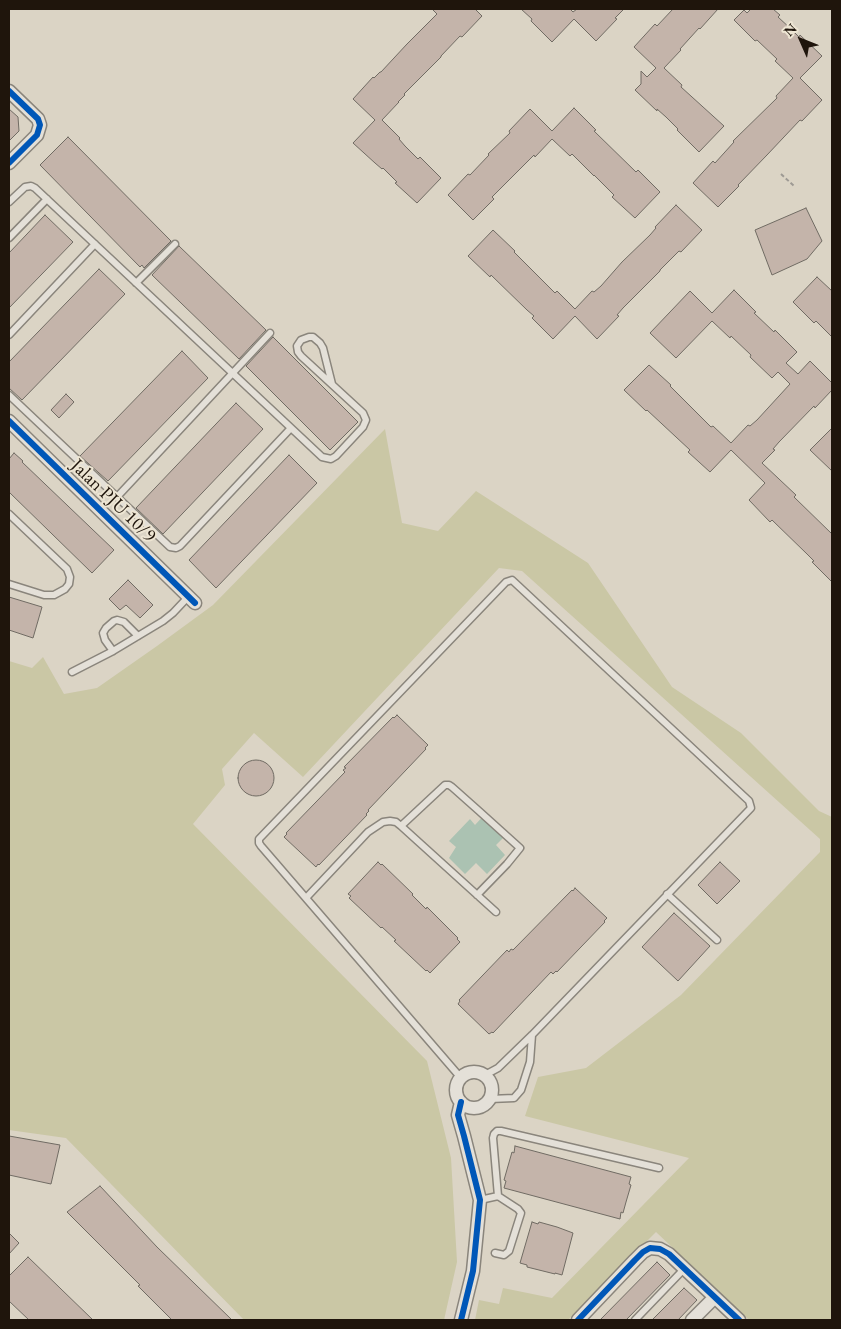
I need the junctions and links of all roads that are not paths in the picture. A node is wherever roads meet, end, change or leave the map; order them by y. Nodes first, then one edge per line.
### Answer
1 (9, 91) edge
2 (9, 163) edge
3 (47, 199) junction
4 (9, 202) edge
5 (9, 238) edge
6 (95, 244) junction
7 (175, 244) dead end
8 (136, 283) junction
9 (270, 332) dead end
10 (9, 335) edge
11 (233, 373) junction
12 (332, 384) junction
13 (9, 395) edge
14 (9, 421) edge
15 (292, 428) junction
16 (117, 497) junction
17 (9, 514) edge
18 (9, 584) edge
19 (192, 599) joint
20 (138, 636) junction
21 (113, 651) junction
22 (72, 672) dead end
23 (401, 826) junction
24 (477, 894) junction
25 (667, 894) junction
26 (306, 898) junction
27 (496, 912) dead end
28 (717, 940) dead end
29 (532, 1035) junction
30 (484, 1075) junction
31 (461, 1078) junction
32 (490, 1099) junction
33 (466, 1105) junction
34 (659, 1168) dead end
35 (498, 1196) junction
36 (480, 1200) junction
37 (495, 1253) dead end
38 (684, 1269) junction
39 (714, 1298) junction
40 (461, 1320) edge
41 (578, 1320) edge
42 (635, 1320) edge
43 (692, 1320) edge
44 (738, 1320) edge

1 - 2 street
3 - 4 lane
3 - 5 lane
3 - 6 lane
6 - 8 lane
6 - 10 lane
7 - 8 lane
8 - 11 lane
9 - 11 lane
11 - 15 lane
11 - 16 lane
12 - 12 lane
12 - 15 lane
13 - 16 lane
14 - 19 street, Jalan PJU 10/9
15 - 16 lane
17 - 18 lane
19 - 20 lane
20 - 21 lane
20 - 21 lane
21 - 22 lane
23 - 24 lane
23 - 24 lane
23 - 26 lane
24 - 27 lane
25 - 26 lane
25 - 28 lane
25 - 29 lane
26 - 31 lane
29 - 30 lane
29 - 32 lane
30 - 31 street
30 - 32 street
31 - 33 street
32 - 33 street
33 - 36 street
34 - 35 lane
35 - 36 lane
35 - 37 lane
36 - 40 street
38 - 39 street
38 - 41 street
38 - 42 lane
39 - 43 street
39 - 44 street

